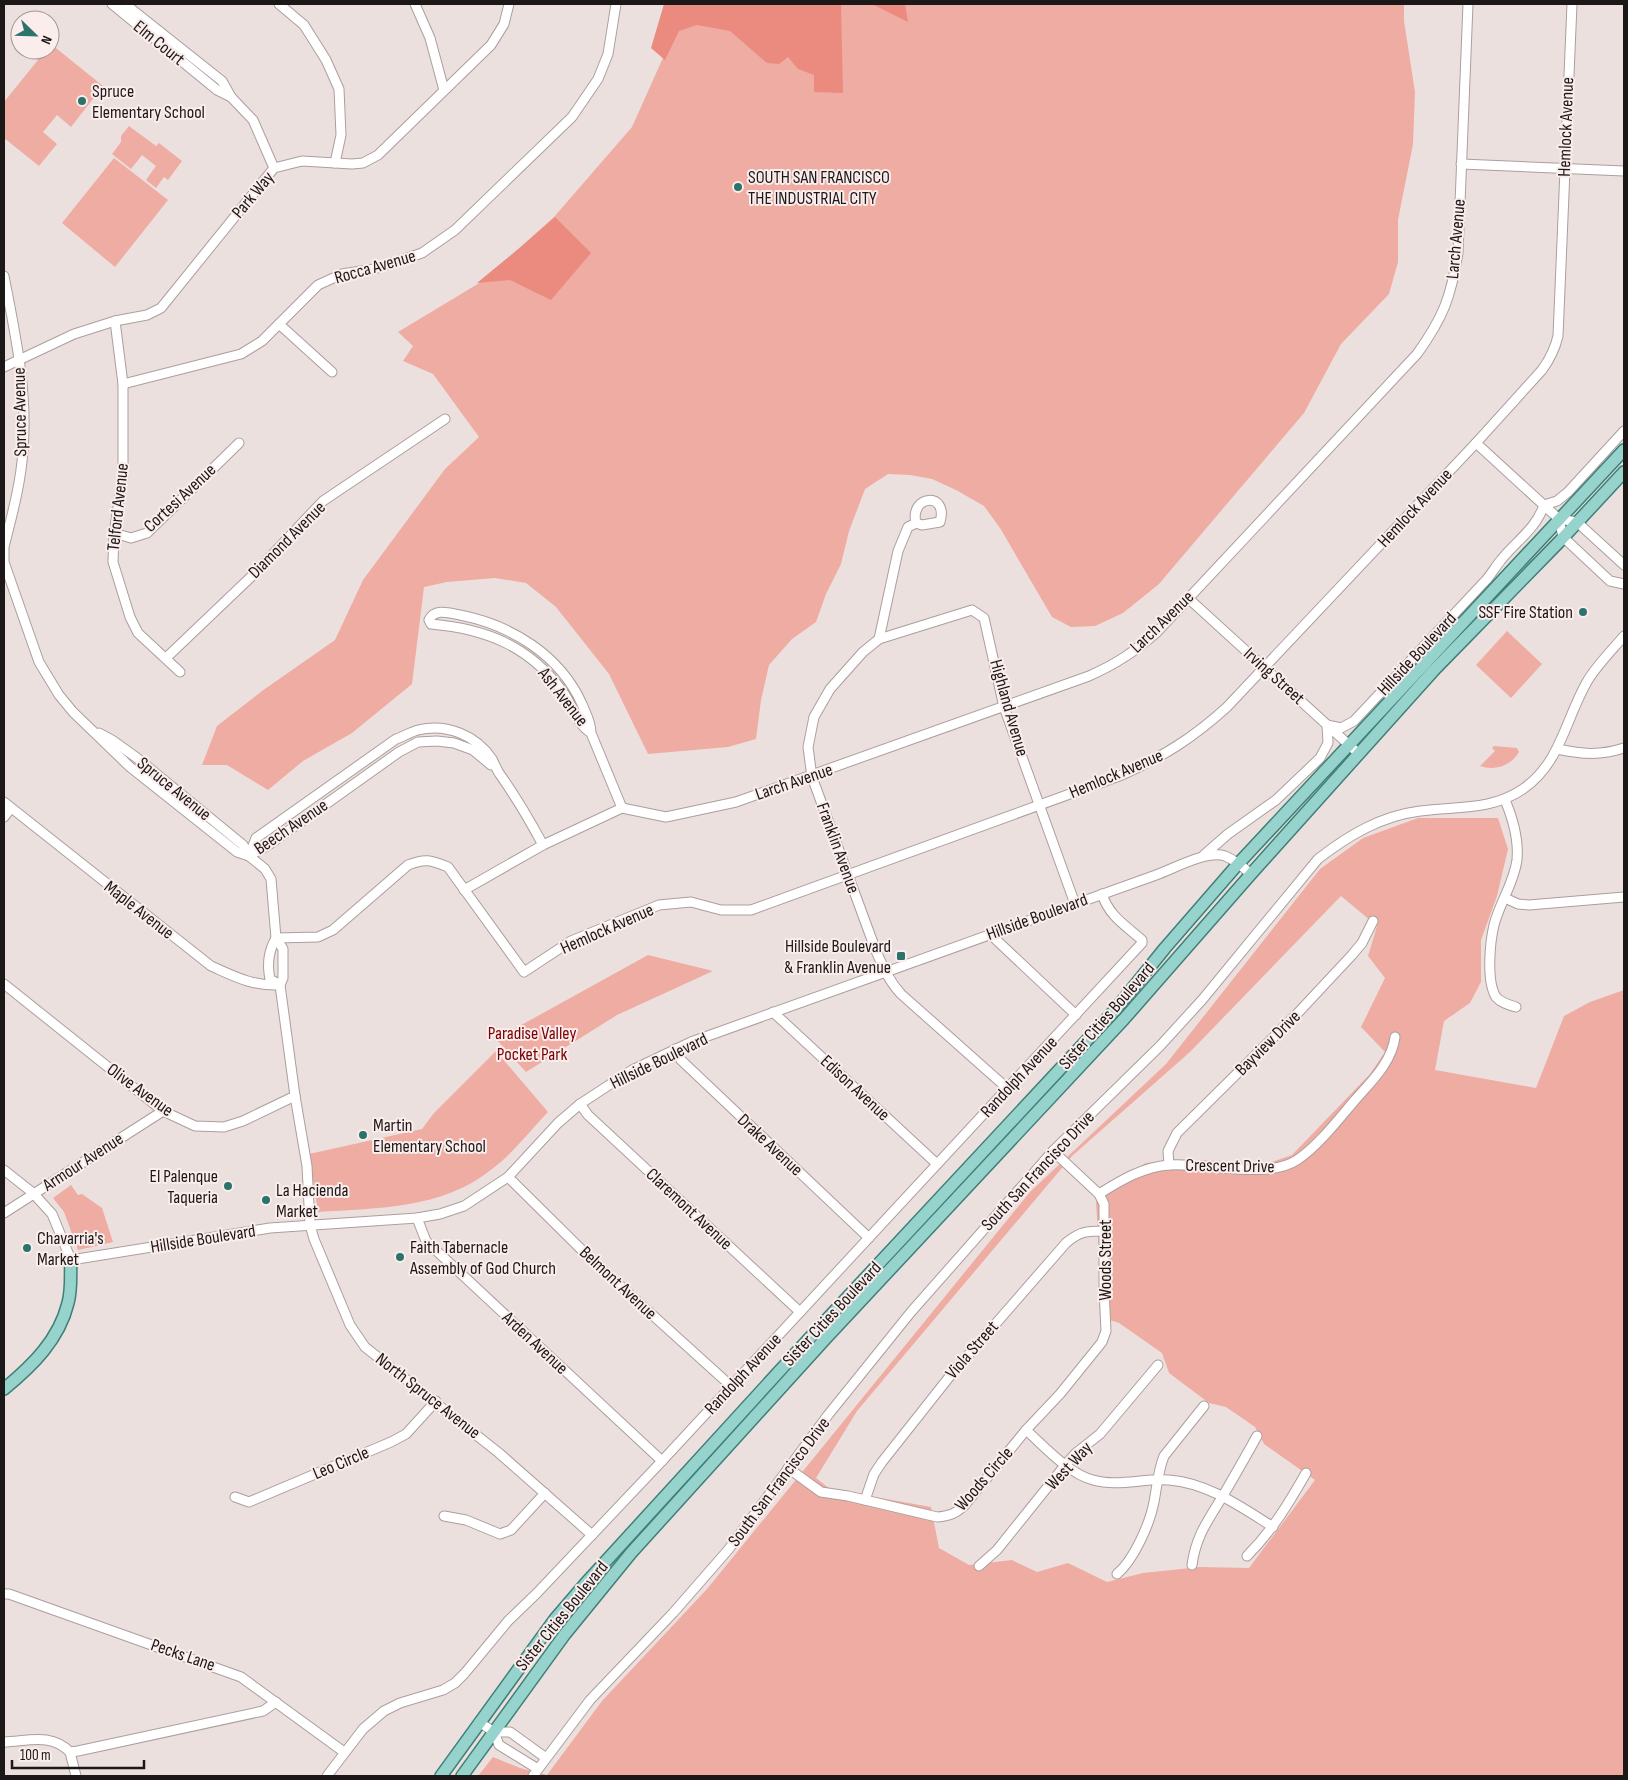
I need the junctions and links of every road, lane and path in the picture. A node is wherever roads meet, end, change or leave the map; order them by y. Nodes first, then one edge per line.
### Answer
1 (112, 4) edge
2 (125, 4) edge
3 (279, 4) edge
4 (414, 4) edge
5 (509, 4) edge
6 (616, 4) edge
7 (1468, 4) edge
8 (1572, 4) edge
9 (444, 90) junction
10 (231, 97) junction
11 (336, 163) junction
12 (1461, 164) junction
13 (274, 168) junction
14 (1564, 168) junction
15 (1624, 171) edge
16 (4, 276) edge
17 (116, 321) junction
18 (279, 324) junction
19 (20, 359) junction
20 (4, 367) edge
21 (332, 372) dead end
22 (123, 384) junction
23 (445, 420) dead end
24 (1624, 431) edge
25 (239, 443) dead end
26 (1476, 443) junction
27 (1624, 450) edge
28 (1624, 472) edge
29 (1544, 505) junction
30 (1559, 519) junction
31 (1578, 522) junction
32 (916, 523) dead end
33 (114, 533) junction
34 (1563, 537) junction
35 (4, 548) edge
36 (1624, 565) edge
37 (1624, 584) edge
38 (1188, 598) junction
39 (487, 621) junction
40 (483, 632) junction
41 (1624, 636) edge
42 (879, 639) junction
43 (166, 658) junction
44 (1265, 668) junction
45 (180, 672) dead end
46 (1004, 707) junction
47 (1327, 725) junction
48 (591, 733) junction
49 (1349, 744) junction
50 (1624, 748) edge
51 (1557, 750) junction
52 (1360, 754) junction
53 (812, 776) junction
54 (4, 798) edge
55 (1505, 800) junction
56 (1040, 804) junction
57 (7, 805) edge
58 (622, 808) junction
59 (4, 817) edge
60 (543, 845) junction
61 (249, 856) junction
62 (1204, 856) junction
63 (1238, 864) junction
64 (848, 874) junction
65 (1251, 874) junction
66 (464, 890) junction
67 (1102, 894) junction
68 (1624, 897) edge
69 (1505, 898) junction
70 (1075, 904) junction
71 (1372, 921) dead end
72 (990, 934) junction
73 (276, 938) junction
74 (885, 972) junction
75 (4, 984) edge
76 (280, 985) junction
77 (1516, 1007) dead end
78 (773, 1012) junction
79 (1076, 1015) junction
80 (1395, 1037) dead end
81 (675, 1049) junction
82 (1008, 1089) junction
83 (295, 1096) junction
84 (580, 1104) junction
85 (163, 1111) junction
86 (1053, 1150) junction
87 (938, 1164) junction
88 (1169, 1165) junction
89 (4, 1170) edge
90 (508, 1177) junction
91 (34, 1193) junction
92 (1099, 1194) junction
93 (4, 1213) edge
94 (417, 1218) junction
95 (310, 1224) junction
96 (1105, 1231) junction
97 (869, 1238) junction
98 (72, 1260) junction
99 (800, 1312) junction
100 (1106, 1331) joint
101 (1158, 1365) dead end
102 (731, 1386) junction
103 (4, 1389) edge
104 (436, 1401) junction
105 (1204, 1406) dead end
106 (1026, 1430) junction
107 (1257, 1436) dead end
108 (662, 1461) junction
109 (1066, 1464) junction
110 (788, 1468) junction
111 (1306, 1472) dead end
112 (1157, 1480) junction
113 (545, 1493) junction
114 (1223, 1496) junction
115 (235, 1497) dead end
116 (865, 1500) junction
117 (444, 1516) dead end
118 (1273, 1527) junction
119 (592, 1535) junction
120 (1247, 1556) dead end
121 (1192, 1565) dead end
122 (979, 1566) dead end
123 (1117, 1574) dead end
124 (4, 1594) edge
125 (276, 1702) junction
126 (479, 1722) junction
127 (494, 1732) junction
128 (4, 1742) edge
129 (70, 1752) junction
130 (344, 1752) junction
131 (546, 1758) junction
132 (535, 1773) edge
133 (76, 1776) edge
134 (327, 1776) edge
135 (441, 1776) edge
136 (462, 1776) edge

1 - 10 street, Elm Court
2 - 10 street, Elm Court
3 - 11 street
4 - 9 street
5 - 9 street, Park Way
6 - 18 street, Rocca Avenue
7 - 12 street, Larch Avenue
8 - 14 street, Hemlock Avenue
9 - 11 street, Park Way
10 - 13 street, Elm Court
11 - 13 street, Park Way
12 - 14 street
12 - 38 street, Larch Avenue
13 - 17 street, Park Way
14 - 15 street
14 - 26 street, Hemlock Avenue
16 - 19 street, Spruce Avenue
17 - 19 street, Park Way
17 - 22 street, Telford Avenue
18 - 21 street
18 - 22 street, Rocca Avenue
19 - 20 street, Park Way
19 - 35 street, Spruce Avenue
22 - 33 street, Telford Avenue
23 - 43 street, Diamond Avenue
24 - 29 street
25 - 33 street, Cortesi Avenue
26 - 29 street
26 - 44 street, Hemlock Avenue
27 - 30 main road, Hillside Boulevard
28 - 31 main road, Hillside Boulevard
29 - 30 street
29 - 47 street, Hillside Boulevard
30 - 31 street
30 - 34 street
30 - 49 main road, Hillside Boulevard
31 - 34 main road, Hillside Boulevard
31 - 36 street
32 - 42 street
33 - 43 street, Telford Avenue
34 - 37 street
34 - 52 main road, Hillside Boulevard
35 - 61 street, Spruce Avenue
38 - 44 street, Irving Street
38 - 46 street, Larch Avenue
39 - 40 street
39 - 40 street, Ash Avenue
39 - 48 street, Ash Avenue
40 - 48 street, Ash Avenue
41 - 51 street, South San Francisco Drive
42 - 46 street, Highland Avenue
42 - 53 street, Franklin Avenue
43 - 45 street, Telford Avenue
44 - 47 street, Irving Street
44 - 56 street, Hemlock Avenue
46 - 53 street, Larch Avenue
46 - 56 street, Highland Avenue
47 - 49 street, Irving Street
47 - 62 street, Hillside Boulevard
48 - 58 street, Ash Avenue
49 - 52 street, Irving Street
49 - 63 main road, Hillside Boulevard
50 - 51 street
51 - 55 street, South San Francisco Drive
52 - 65 main road, Hillside Boulevard
53 - 58 street, Larch Avenue
53 - 64 street, Franklin Avenue
54 - 57 street, Maple Avenue
55 - 69 street
55 - 86 street, South San Francisco Drive
56 - 64 street, Hemlock Avenue
56 - 70 street, Highland Avenue
57 - 59 street
57 - 76 street, Maple Avenue
58 - 60 street
60 - 61 street, Beech Avenue
60 - 66 street
61 - 73 street, Spruce Avenue
62 - 63 street, Hillside Boulevard
62 - 67 street, Hillside Boulevard
63 - 65 street, Hillside Boulevard
63 - 126 main road, Sister Cities Boulevard
64 - 66 street, Hemlock Avenue
64 - 74 street, Franklin Avenue
65 - 127 main road, Sister Cities Boulevard
66 - 73 street, Hemlock Avenue
67 - 70 street, Hillside Boulevard
67 - 79 street, Randolph Avenue
68 - 69 street
69 - 77 street
70 - 72 street, Hillside Boulevard
71 - 88 street, Bayview Drive
72 - 74 street, Hillside Boulevard
72 - 79 street
73 - 76 street, Spruce Avenue
73 - 76 street, Spruce Avenue
74 - 78 street, Hillside Boulevard
74 - 82 street, Franklin Avenue
75 - 85 street, Olive Avenue
76 - 83 street, Spruce Avenue
78 - 81 street, Hillside Boulevard
78 - 87 street, Edison Avenue
79 - 82 street, Randolph Avenue
80 - 88 street, Crescent Drive
81 - 84 street, Hillside Boulevard
81 - 97 street, Drake Avenue
82 - 87 street, Randolph Avenue
83 - 85 street, Olive Avenue
83 - 95 street, North Spruce Avenue
84 - 90 street, Hillside Boulevard
84 - 99 street, Claremont Avenue
85 - 91 street, Armour Avenue
86 - 92 street, Woods Street
86 - 110 street, South San Francisco Drive
87 - 97 street, Randolph Avenue
88 - 92 street, Crescent Drive
89 - 91 street
90 - 94 street, Hillside Boulevard
90 - 102 street, Belmont Avenue
91 - 93 street, Armour Avenue
91 - 98 street
92 - 96 street, Woods Street
94 - 95 street, Hillside Boulevard
94 - 108 street, Arden Avenue
95 - 98 street, Hillside Boulevard
95 - 104 street, North Spruce Avenue
96 - 100 street, Woods Street
96 - 116 street, Viola Street
97 - 99 street, Randolph Avenue
98 - 103 main road
99 - 102 street, Randolph Avenue
100 - 106 street, Woods Circle
101 - 109 street, West Way
102 - 108 street, Randolph Avenue
104 - 113 street, North Spruce Avenue
104 - 115 street, Leo Circle
105 - 112 street
106 - 109 street
106 - 116 street, Woods Circle
107 - 114 street
108 - 119 street, Randolph Avenue
109 - 112 street
109 - 122 street, West Way
110 - 116 street, Woods Circle
110 - 131 street, South San Francisco Drive
111 - 118 street
112 - 114 street
112 - 123 street
113 - 117 street
113 - 119 street, North Spruce Avenue
114 - 118 street
114 - 121 street
118 - 120 street
119 - 130 street, Randolph Avenue
124 - 125 street, Pecks Lane
125 - 129 street
125 - 130 street, Pecks Lane
126 - 127 street
126 - 135 main road, Sister Cities Boulevard
127 - 131 street
127 - 132 street
127 - 136 main road, Sister Cities Boulevard
128 - 129 street
129 - 133 street
130 - 134 street, Randolph Avenue
131 - 132 street, South San Francisco Drive

